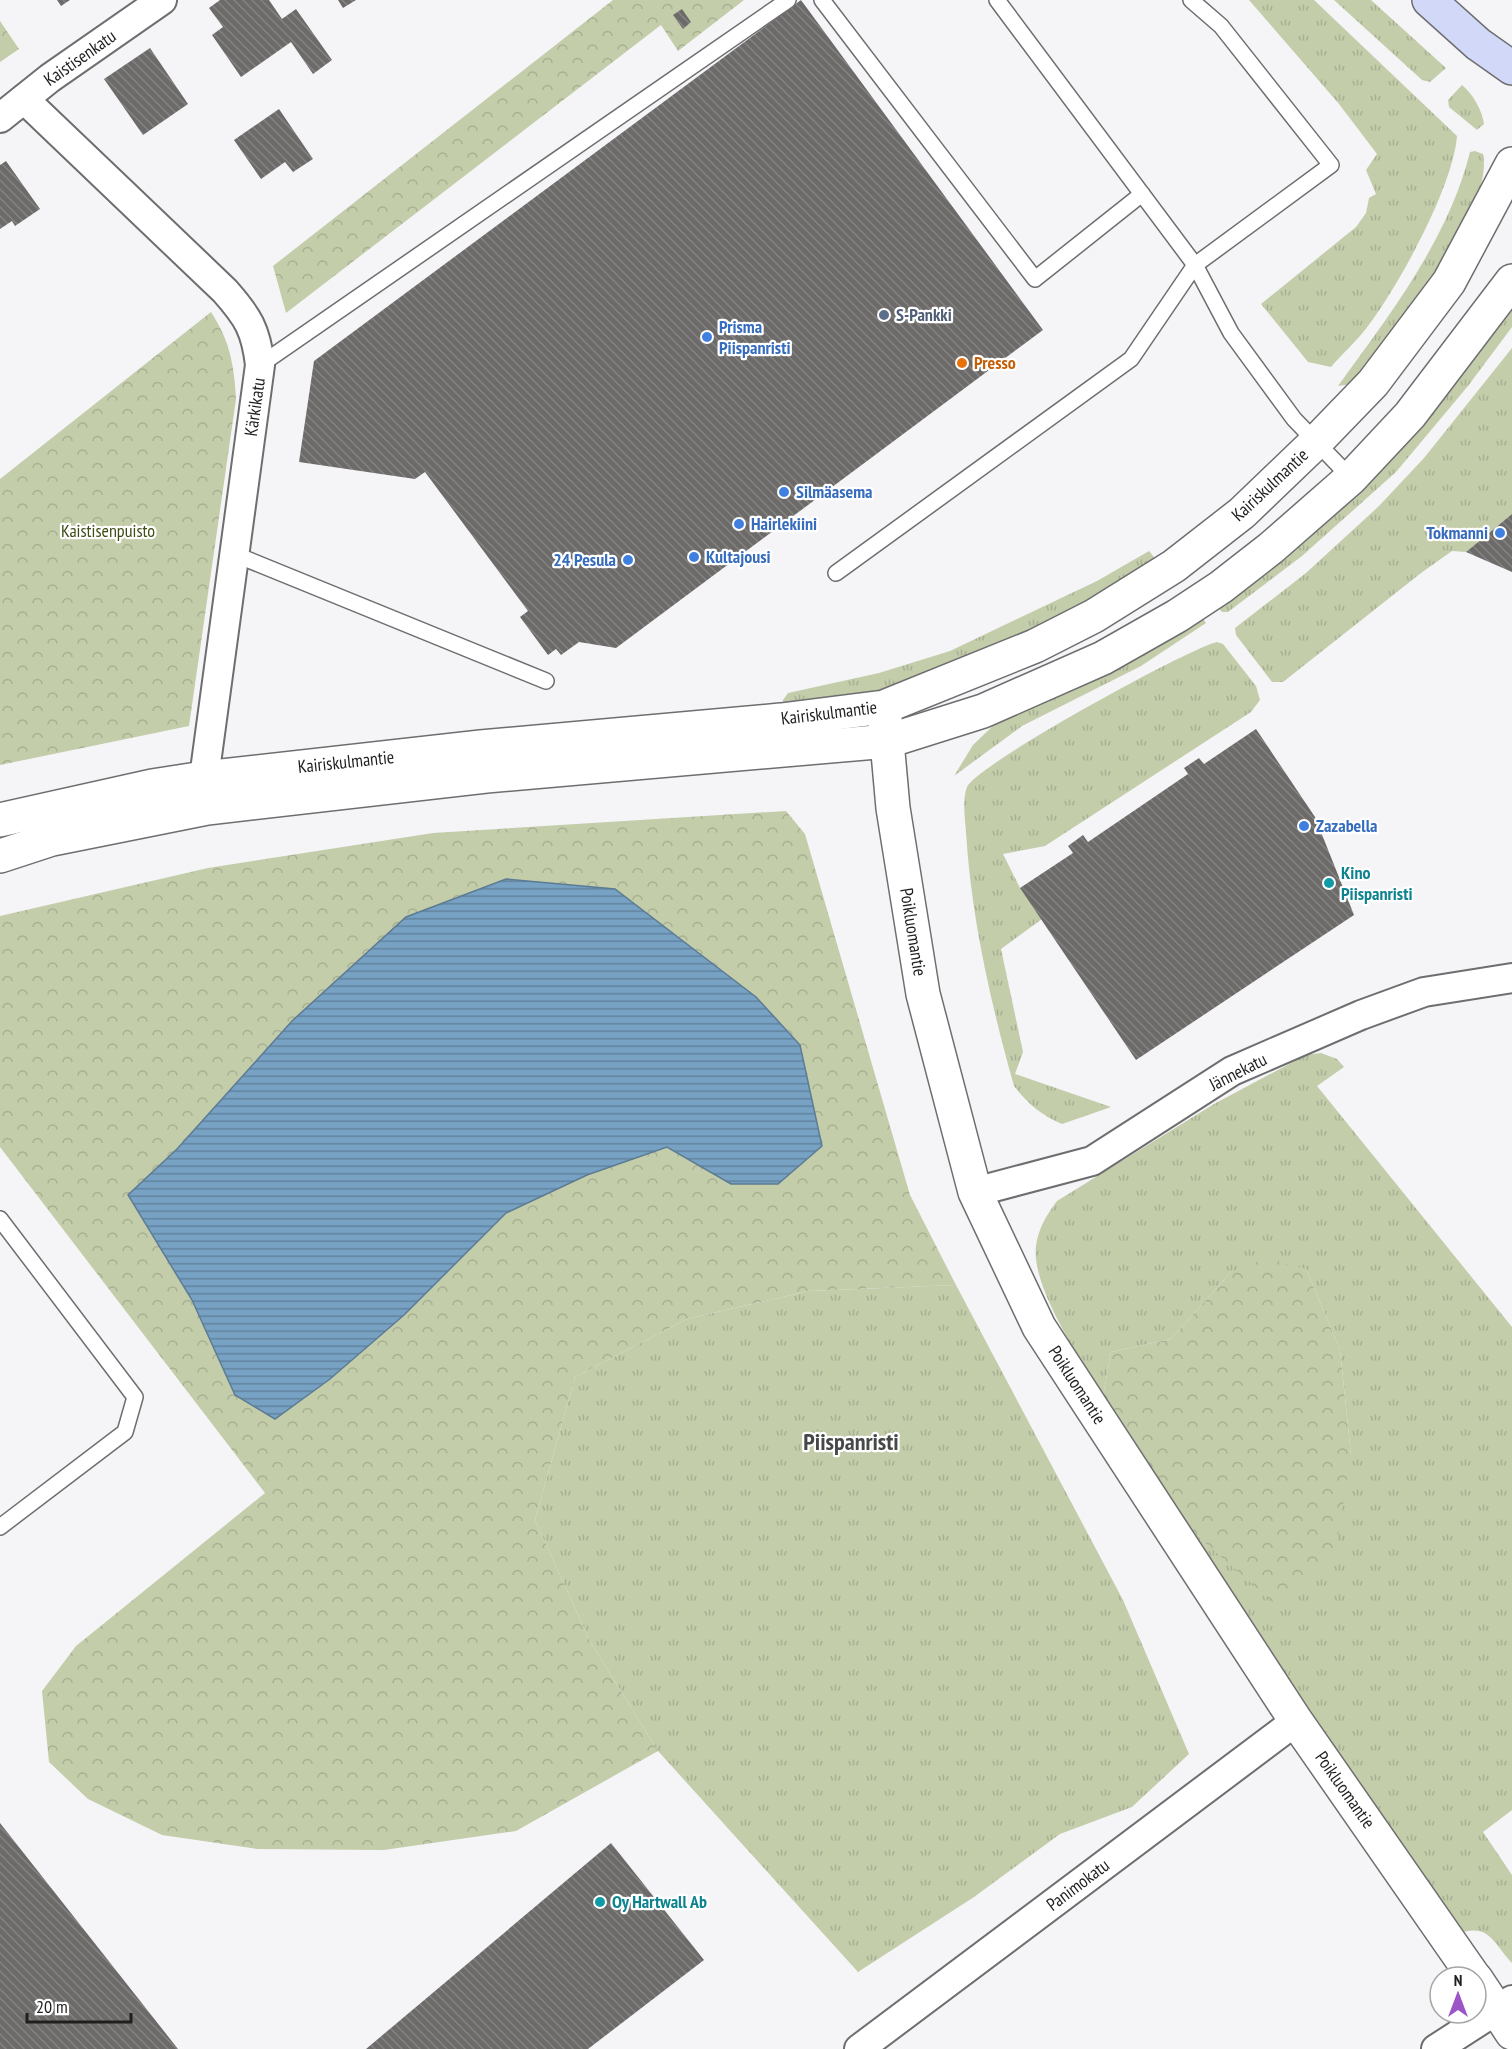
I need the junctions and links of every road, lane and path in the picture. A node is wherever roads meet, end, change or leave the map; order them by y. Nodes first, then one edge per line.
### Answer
1 (162, 0) edge
2 (788, 0) edge
3 (822, 0) edge
4 (997, 0) edge
5 (1191, 0) edge
6 (1429, 0) edge
7 (1512, 68) edge
8 (24, 99) junction
9 (0, 118) edge
10 (1512, 165) edge
11 (1142, 194) junction
12 (1195, 265) junction
13 (1512, 281) edge
14 (260, 365) junction
15 (1316, 442) junction
16 (1351, 478) junction
17 (234, 554) junction
18 (836, 573) dead end
19 (546, 681) dead end
20 (884, 707) junction
21 (888, 741) junction
22 (205, 793) junction
23 (0, 820) edge
24 (0, 856) edge
25 (1512, 978) edge
26 (975, 1192) junction
27 (0, 1219) edge
28 (0, 1527) edge
29 (1296, 1721) junction
30 (1466, 1965) edge
31 (1488, 1993) edge
32 (1507, 2014) edge
33 (859, 2049) edge
34 (1436, 2049) edge

1 - 8 street, Kaistisenkatu
2 - 14 lane
3 - 11 lane
4 - 11 lane
5 - 12 lane
6 - 7 main road
8 - 9 street, Kaistisenkatu
8 - 14 street, Kärkikatu
10 - 15 street, Kairiskulmantie
11 - 12 lane
12 - 15 lane
12 - 18 lane
13 - 16 street, Kairiskulmantie
14 - 17 street, Kärkikatu
15 - 16 lane
15 - 20 street, Kairiskulmantie
16 - 21 street, Kairiskulmantie
17 - 19 lane
17 - 22 street, Kärkikatu
20 - 21 street, Poikluomantie
20 - 22 street, Kairiskulmantie
21 - 22 street, Kairiskulmantie
21 - 26 street, Poikluomantie
22 - 23 street, Kairiskulmantie
22 - 24 street, Kairiskulmantie
25 - 26 street, Jännekatu
26 - 29 street, Poikluomantie
27 - 28 lane
29 - 30 street, Poikluomantie
29 - 33 street, Panimokatu
31 - 32 street, Poikluomantie
32 - 34 street

